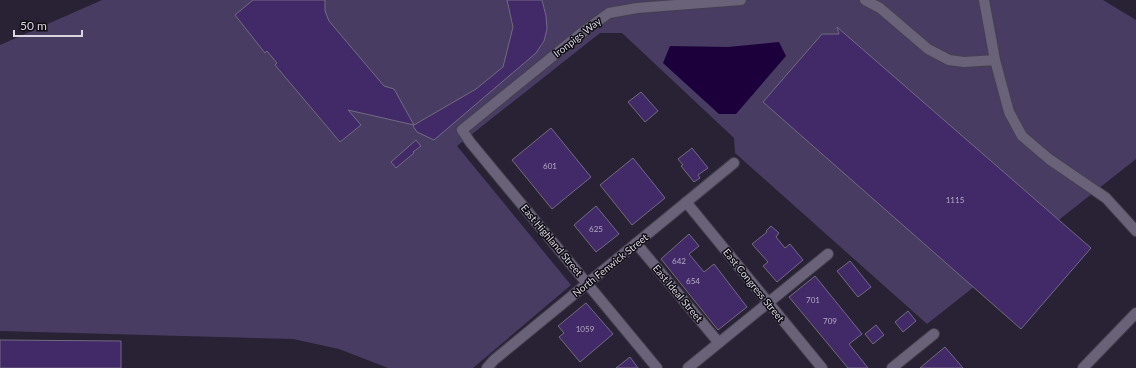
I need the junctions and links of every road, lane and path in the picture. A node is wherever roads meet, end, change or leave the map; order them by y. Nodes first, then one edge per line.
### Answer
1 (740, 0) edge
2 (866, 0) edge
3 (984, 0) edge
4 (995, 60) junction
5 (462, 130) joint
6 (734, 164) dead end
7 (686, 202) junction
8 (1136, 231) edge
9 (636, 243) junction
10 (828, 254) dead end
11 (588, 283) junction
12 (769, 303) junction
13 (1136, 312) edge
14 (934, 334) dead end
15 (719, 343) junction
16 (487, 368) edge
17 (658, 368) edge
18 (688, 368) edge
19 (822, 368) edge
20 (892, 368) edge
21 (1083, 368) edge

1 - 5 street, Ironpigs Way
2 - 4 street
3 - 4 street
4 - 8 street
5 - 11 street, East Highland Street
6 - 7 street, North Fenwick Street
7 - 9 street, North Fenwick Street
7 - 12 street, East Congress Street
9 - 11 street, North Fenwick Street
9 - 15 street, East Ideal Street
10 - 12 street
11 - 16 street, North Fenwick Street
11 - 17 street, East Highland Street
12 - 15 street
12 - 19 street, East Congress Street
13 - 21 street
14 - 20 street
15 - 18 street

